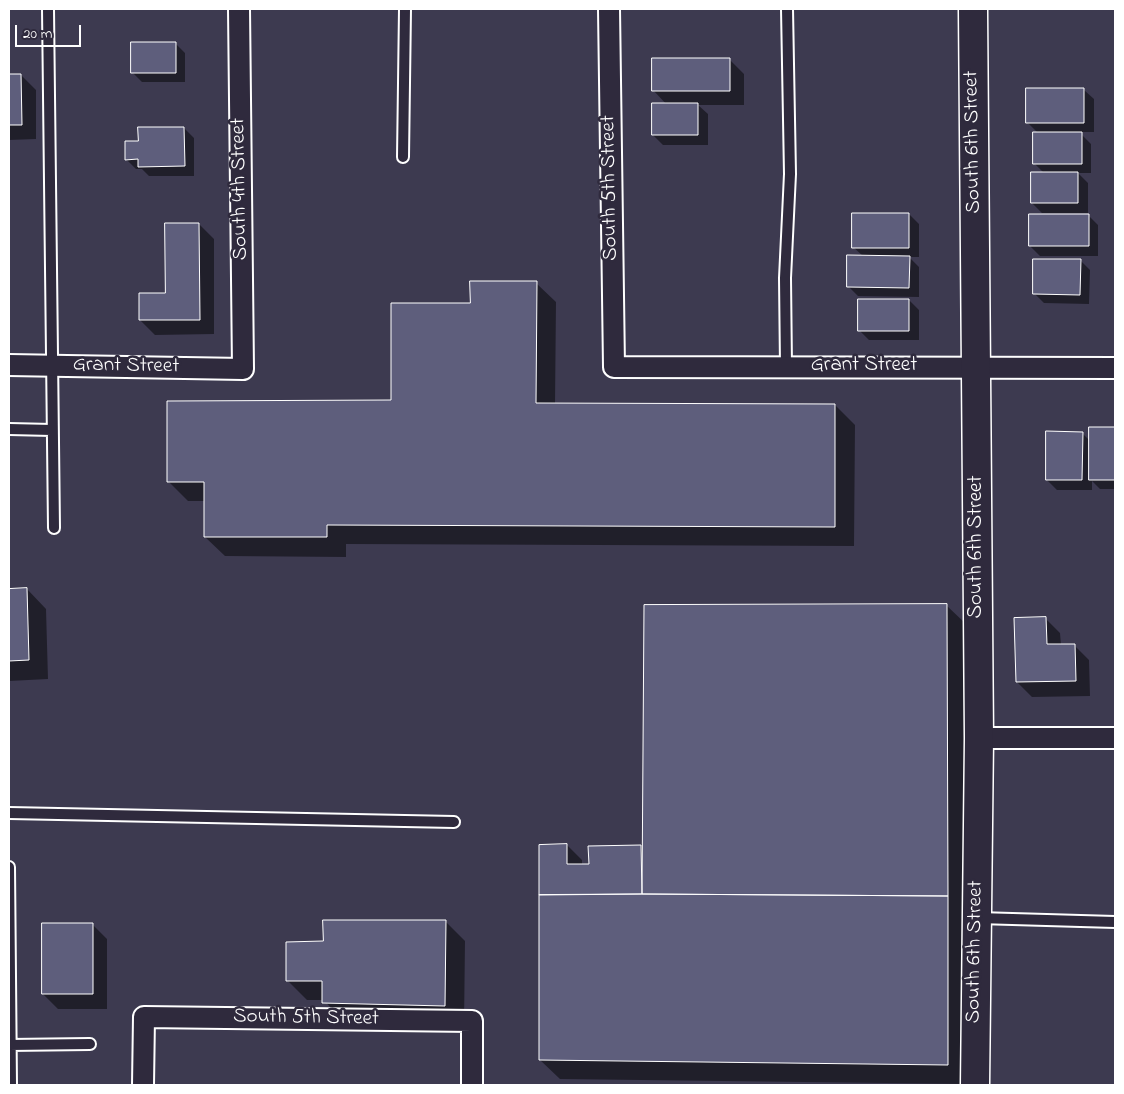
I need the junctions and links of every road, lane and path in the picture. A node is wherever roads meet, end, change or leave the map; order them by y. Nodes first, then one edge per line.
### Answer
1 (48, 9) edge
2 (239, 9) edge
3 (405, 9) edge
4 (609, 9) edge
5 (786, 9) edge
6 (973, 9) edge
7 (403, 158) dead end
8 (9, 365) edge
9 (51, 366) junction
10 (614, 367) joint
11 (786, 367) junction
12 (976, 368) junction
13 (1115, 368) edge
14 (243, 369) joint
15 (9, 429) edge
16 (52, 430) junction
17 (54, 528) dead end
18 (979, 738) junction
19 (1115, 738) edge
20 (9, 813) edge
21 (454, 822) dead end
22 (9, 867) edge
23 (977, 918) junction
24 (1115, 922) edge
25 (9, 938) edge
26 (10, 967) edge
27 (10, 995) edge
28 (90, 1044) dead end
29 (10, 1045) edge
30 (10, 1085) edge
31 (143, 1085) edge
32 (472, 1085) edge
33 (974, 1085) edge

1 - 9 lane
2 - 14 street, South 4th Street
3 - 7 lane
4 - 10 street, South 5th Street
5 - 11 lane
6 - 12 street, South 6th Street
8 - 9 street, Grant Street
9 - 14 street, Grant Street
9 - 16 lane
10 - 11 street, Grant Street
11 - 12 street, Grant Street
12 - 13 street, Grant Street
12 - 18 street, South 6th Street
15 - 16 lane
16 - 17 lane
18 - 19 street
18 - 23 street, South 6th Street
20 - 21 lane
22 - 25 lane
23 - 24 lane
23 - 33 street, South 6th Street
25 - 26 lane
26 - 27 lane
27 - 29 lane
28 - 29 lane
29 - 30 lane
31 - 32 street, South 5th Street

